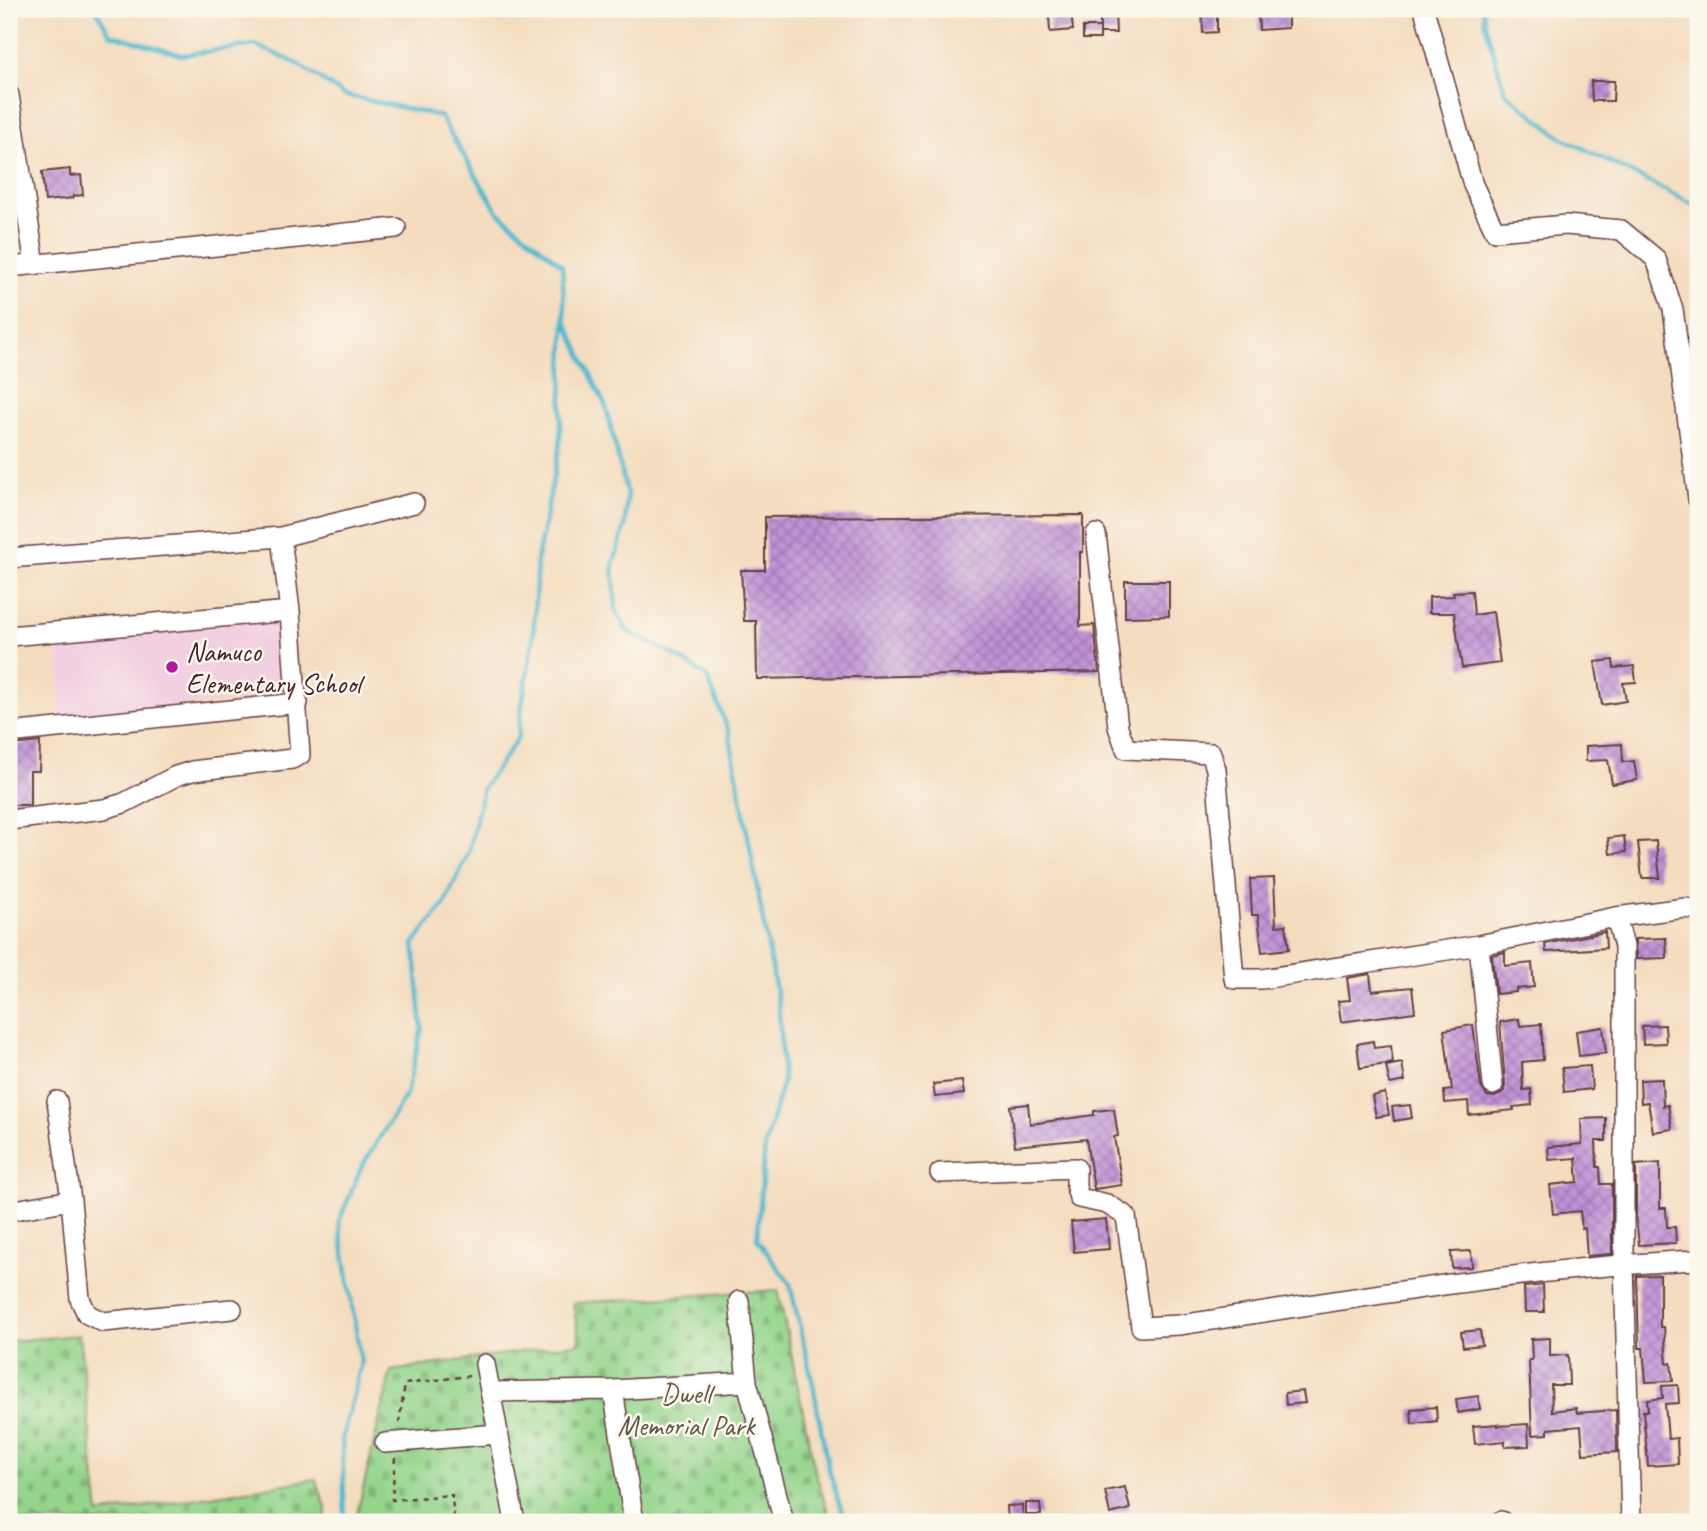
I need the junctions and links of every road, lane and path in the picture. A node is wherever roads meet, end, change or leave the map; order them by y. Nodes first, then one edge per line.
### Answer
1 (1424, 9) edge
2 (9, 95) edge
3 (396, 228) dead end
4 (35, 265) junction
5 (9, 267) edge
6 (1698, 499) edge
7 (414, 503) dead end
8 (1096, 534) dead end
9 (281, 537) junction
10 (9, 558) edge
11 (290, 611) junction
12 (9, 636) edge
13 (298, 703) junction
14 (9, 733) edge
15 (9, 820) edge
16 (1698, 910) edge
17 (1616, 917) junction
18 (1479, 944) junction
19 (1493, 1085) dead end
20 (57, 1101) dead end
21 (940, 1173) dead end
22 (71, 1200) junction
23 (9, 1211) edge
24 (1698, 1260) edge
25 (1624, 1264) junction
26 (739, 1301) dead end
27 (232, 1309) dead end
28 (485, 1364) dead end
29 (747, 1382) junction
30 (613, 1390) junction
31 (490, 1392) junction
32 (498, 1434) junction
33 (385, 1443) dead end
34 (515, 1522) edge
35 (634, 1522) edge
36 (784, 1522) edge
37 (1631, 1522) edge

1 - 6 street
2 - 4 street
3 - 4 street
4 - 5 street
7 - 9 street
8 - 18 street
9 - 10 street
9 - 11 street
11 - 12 street
11 - 13 street
13 - 14 street
13 - 15 street
16 - 17 street
17 - 18 street
17 - 25 street
18 - 19 street
20 - 22 street
21 - 25 street
22 - 23 street
22 - 27 street
24 - 25 street
25 - 37 street
26 - 29 street
28 - 31 street
29 - 30 street
29 - 36 street
30 - 31 street
30 - 35 street
31 - 32 street
32 - 33 street
32 - 34 street

